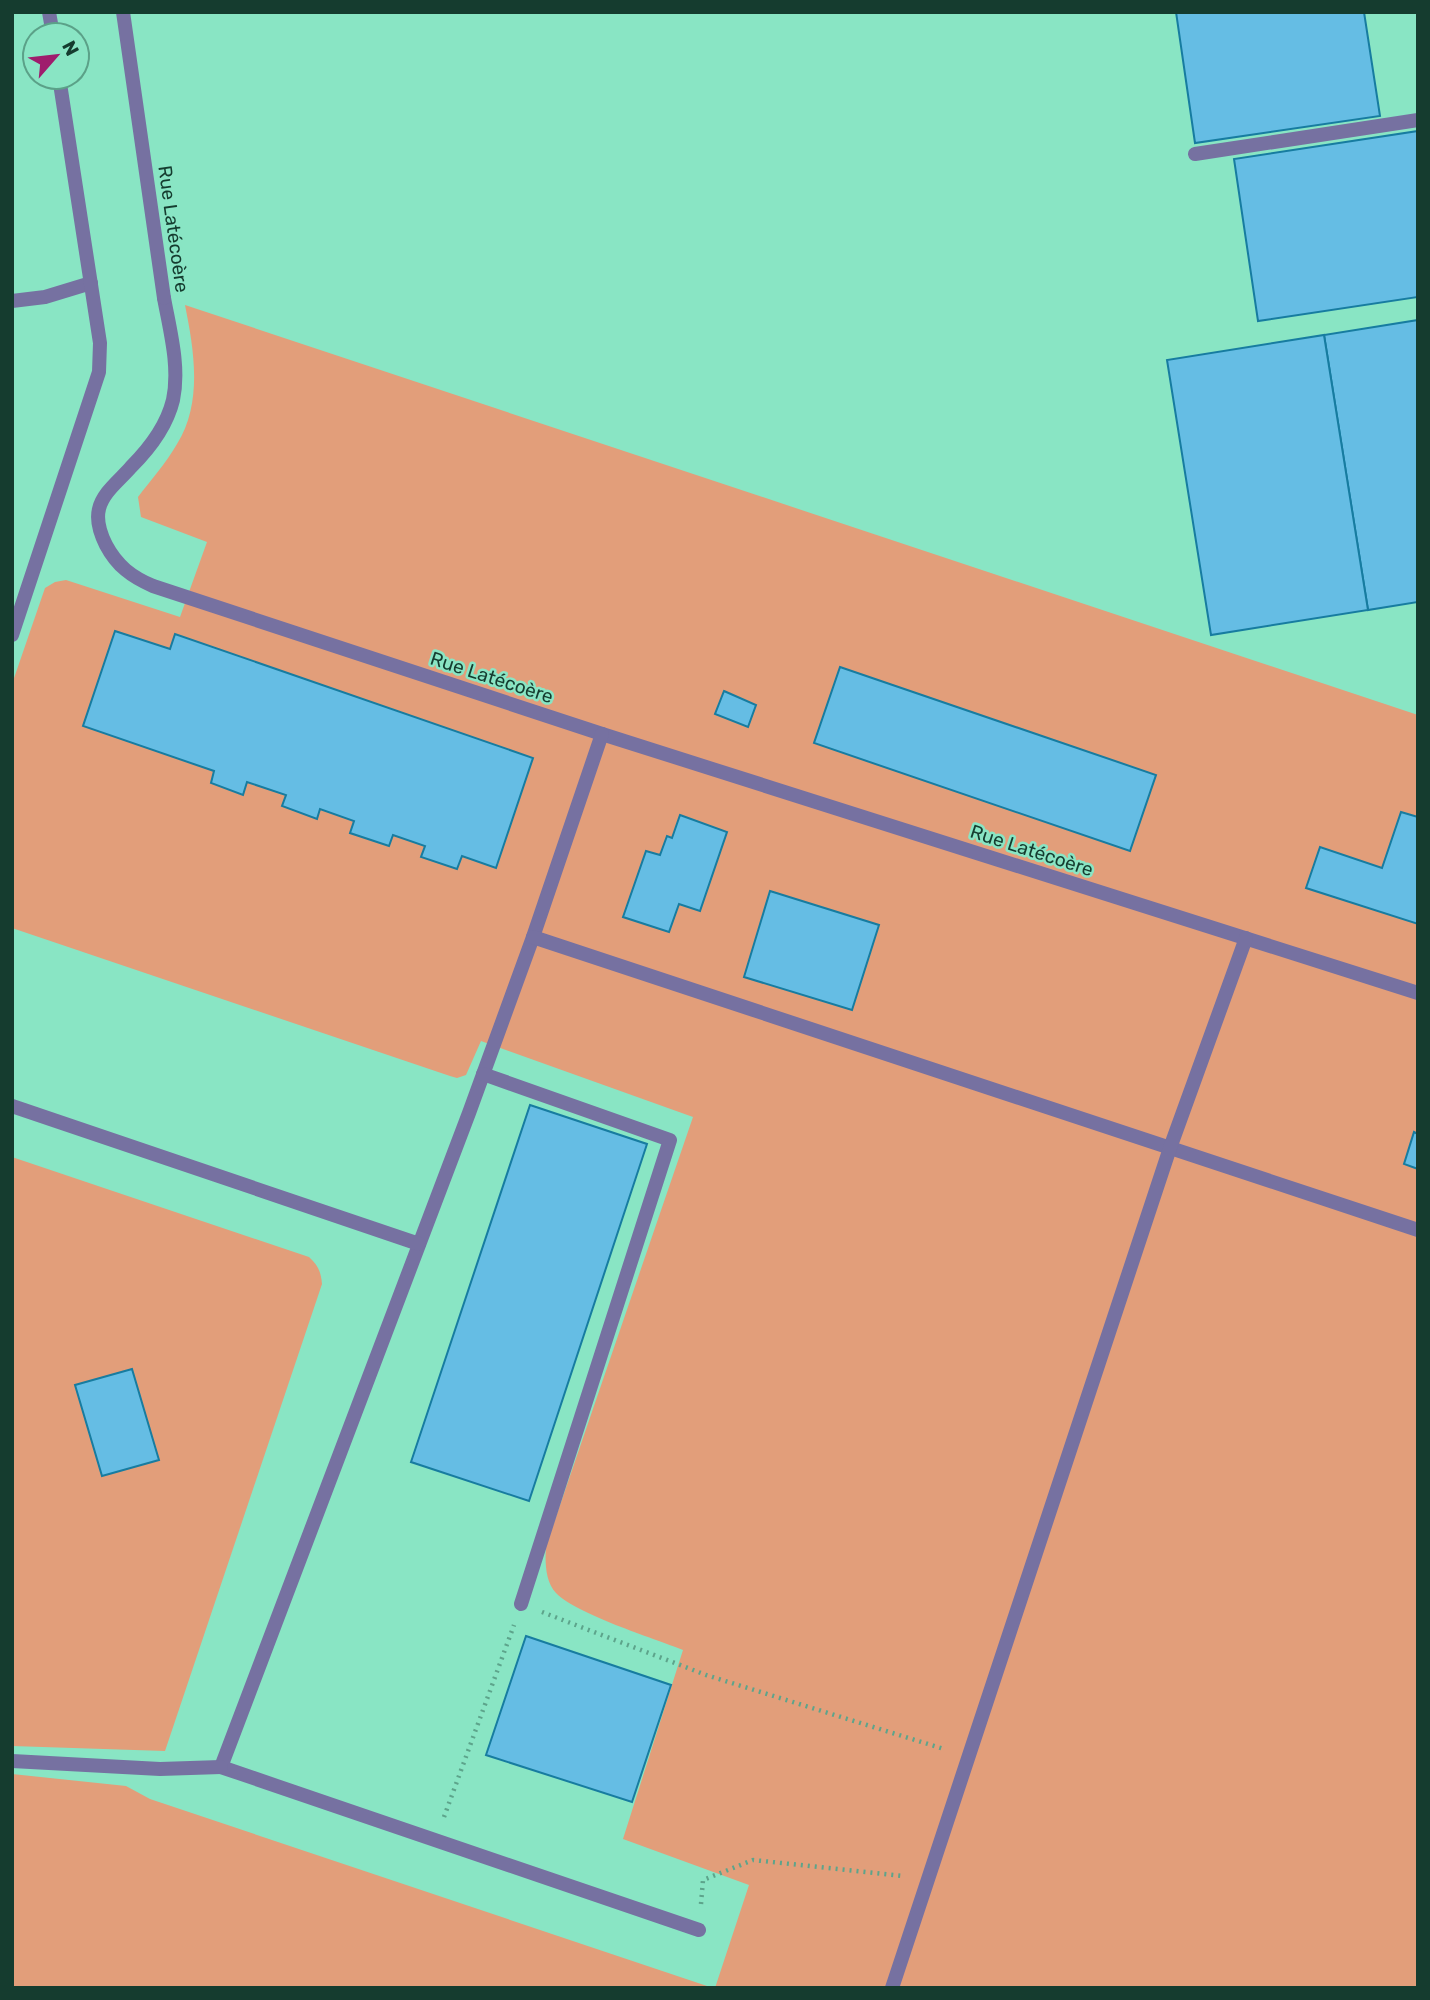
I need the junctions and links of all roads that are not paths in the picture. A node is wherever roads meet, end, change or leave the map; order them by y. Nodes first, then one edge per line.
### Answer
1 (122, 12) edge
2 (61, 91) edge
3 (1418, 120) edge
4 (1195, 154) dead end
5 (91, 283) junction
6 (12, 301) edge
7 (12, 635) edge
8 (602, 734) junction
9 (533, 937) junction
10 (1245, 938) junction
11 (1418, 993) edge
12 (483, 1074) junction
13 (12, 1106) edge
14 (1170, 1148) junction
15 (1418, 1230) edge
16 (419, 1244) junction
17 (522, 1604) road end
18 (12, 1761) edge
19 (221, 1767) junction
20 (699, 1930) road end
21 (892, 1988) edge

1 - 8 street, Rue Latécoère
2 - 5 street
3 - 4 street
5 - 6 street
5 - 7 street
8 - 9 street
8 - 10 street, Rue Latécoère
9 - 12 street
9 - 14 street
10 - 11 street, Rue Latécoère
10 - 14 street
12 - 16 street
12 - 17 street
13 - 16 street
14 - 15 street
14 - 21 street
16 - 19 street
18 - 19 street
19 - 20 street

